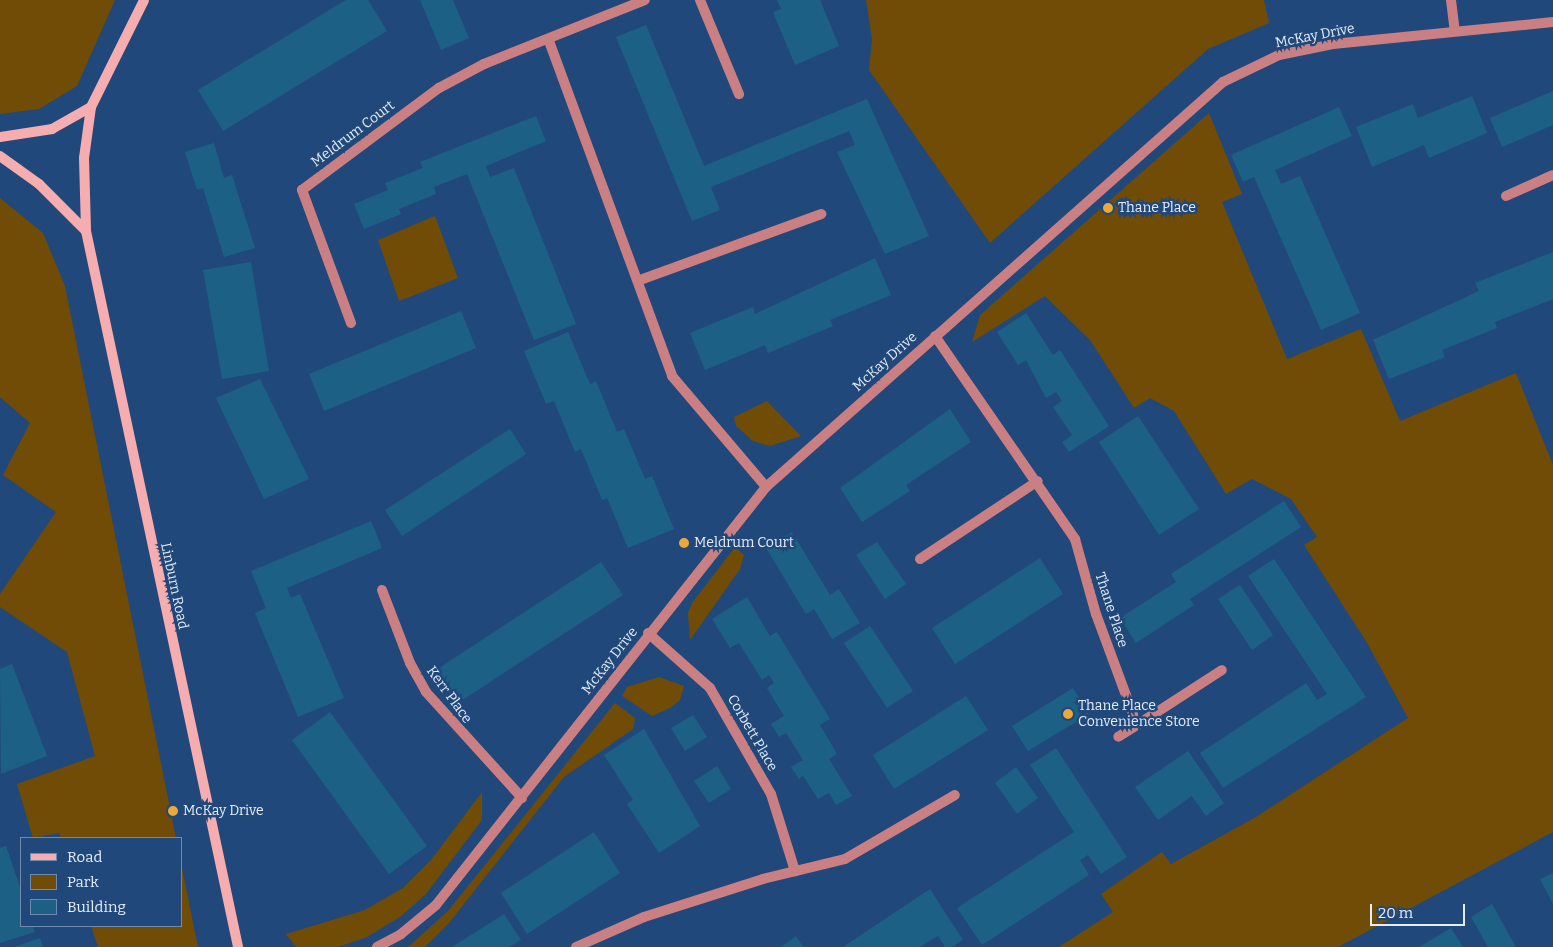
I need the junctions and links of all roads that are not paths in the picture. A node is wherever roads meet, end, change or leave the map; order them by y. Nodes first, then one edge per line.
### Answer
1 (645, 0) edge
2 (700, 0) edge
3 (1452, 0) edge
4 (146, 2) edge
5 (1553, 22) edge
6 (1455, 30) junction
7 (549, 41) junction
8 (739, 94) dead end
9 (91, 107) junction
10 (0, 137) edge
11 (0, 156) edge
12 (1553, 175) edge
13 (1506, 196) dead end
14 (821, 214) dead end
15 (86, 230) junction
16 (640, 280) junction
17 (351, 323) dead end
18 (935, 336) junction
19 (1038, 481) junction
20 (766, 487) junction
21 (920, 559) dead end
22 (382, 590) dead end
23 (648, 633) junction
24 (1222, 670) dead end
25 (1137, 725) junction
26 (1118, 737) dead end
27 (955, 795) dead end
28 (522, 798) junction
29 (795, 871) junction
30 (238, 947) edge
31 (377, 947) edge
32 (576, 947) edge

1 - 7 street, Meldrum Court
2 - 8 street
3 - 6 street
4 - 9 street
5 - 6 street, McKay Drive
6 - 18 street, McKay Drive
7 - 16 street
7 - 17 street, Meldrum Court
9 - 10 street
9 - 15 street, Linburn Road
11 - 15 street
12 - 13 street
14 - 16 street
15 - 30 street, Linburn Road
16 - 20 street
18 - 19 street, Thane Place
18 - 20 street, McKay Drive
19 - 21 street
19 - 25 street, Thane Place
20 - 23 street, McKay Drive
22 - 28 street, Kerr Place
23 - 28 street, McKay Drive
23 - 29 street, Corbett Place
24 - 25 street
25 - 26 street
27 - 29 street
28 - 31 street, McKay Drive
29 - 32 street

